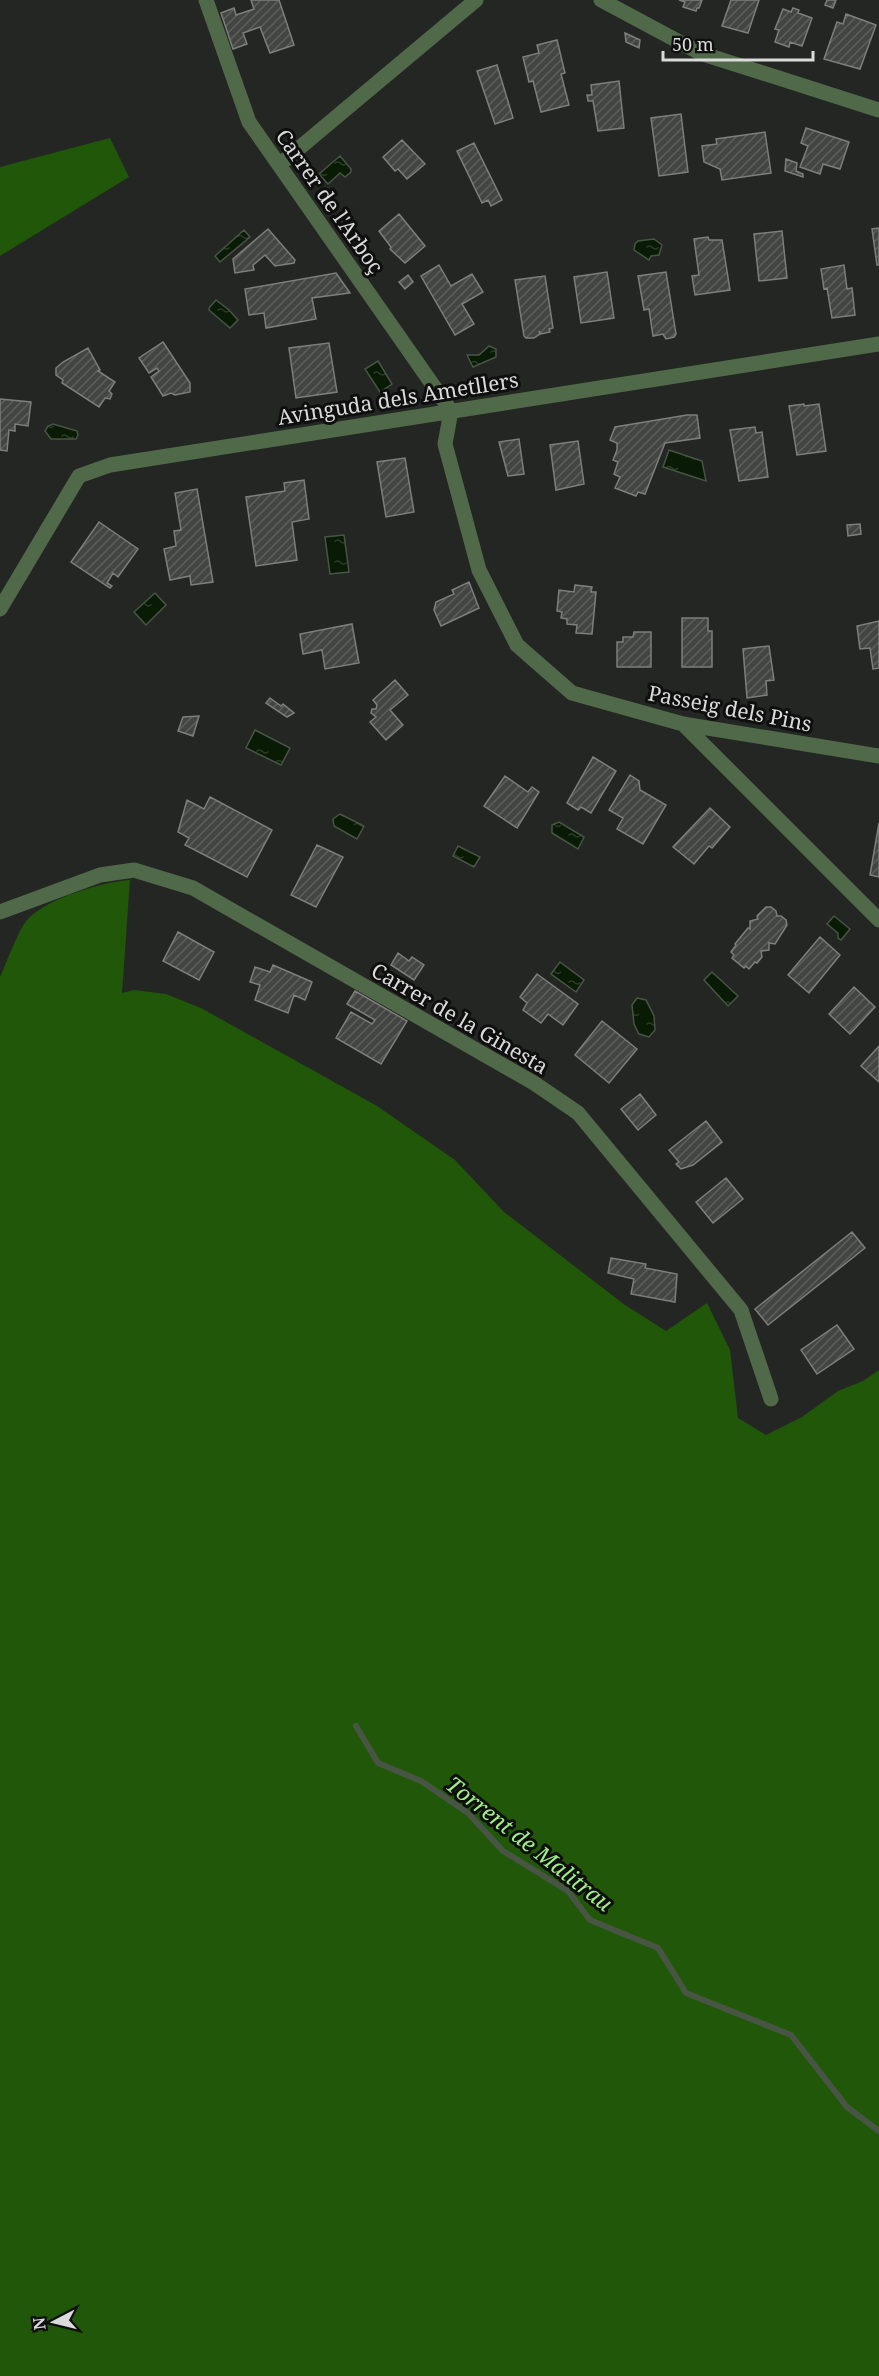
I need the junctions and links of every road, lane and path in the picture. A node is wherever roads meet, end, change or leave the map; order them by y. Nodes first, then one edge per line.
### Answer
1 (207, 0) edge
2 (476, 0) edge
3 (601, 0) edge
4 (879, 110) edge
5 (279, 165) junction
6 (879, 344) edge
7 (451, 411) junction
8 (0, 609) edge
9 (684, 724) junction
10 (879, 756) edge
11 (0, 912) edge
12 (879, 920) edge
13 (771, 1399) dead end

1 - 5 street, Carrer de l'Arboç
2 - 5 street
3 - 4 street
5 - 7 street, Carrer de l'Arboç
6 - 7 street, Avinguda dels Ametllers
7 - 8 street, Avinguda dels Ametllers
7 - 9 street, Passeig dels Pins
9 - 10 street, Passeig dels Pins
9 - 12 street
11 - 13 street, Carrer de la Ginesta

